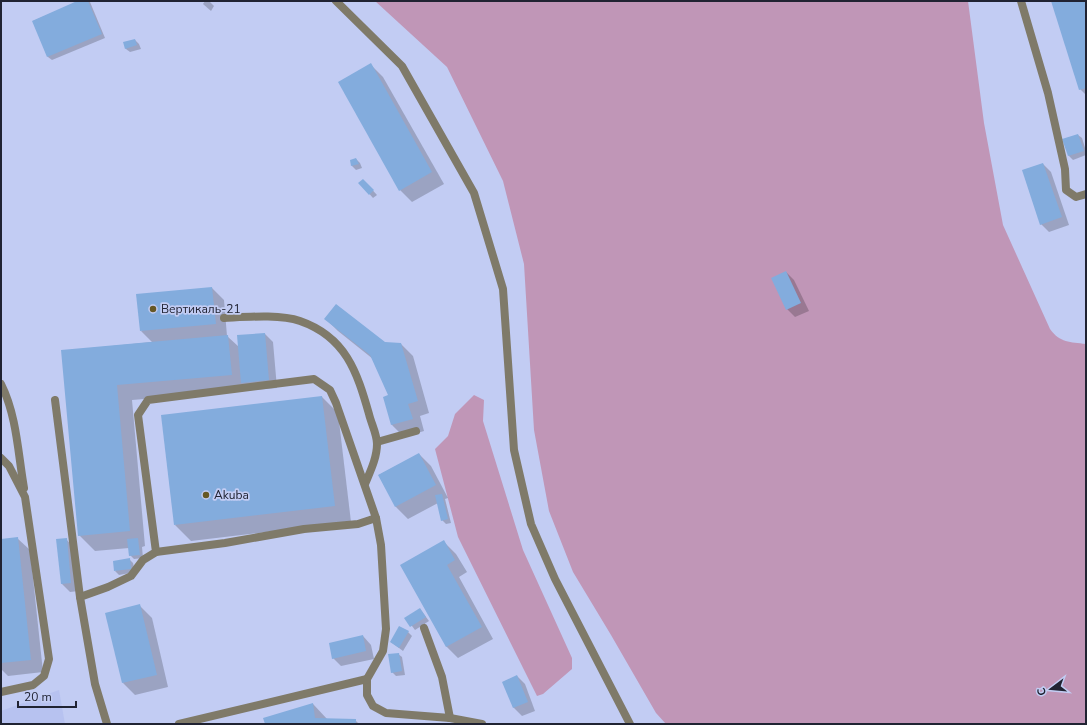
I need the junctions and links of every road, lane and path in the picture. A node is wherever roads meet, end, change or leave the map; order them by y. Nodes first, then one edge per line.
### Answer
1 (336, 1) edge
2 (1021, 1) edge
3 (1086, 194) edge
4 (224, 318) dead end
5 (1, 384) edge
6 (55, 400) dead end
7 (416, 431) dead end
8 (377, 442) junction
9 (1, 458) edge
10 (365, 484) junction
11 (25, 497) junction
12 (376, 518) junction
13 (156, 552) junction
14 (80, 597) junction
15 (424, 628) dead end
16 (367, 679) junction
17 (1, 692) edge
18 (450, 718) junction
19 (107, 724) edge
20 (179, 724) edge
21 (482, 724) edge
22 (630, 724) edge

1 - 22 lane
2 - 3 lane
4 - 8 lane
5 - 11 lane
6 - 14 lane
7 - 8 lane
8 - 10 lane
9 - 11 lane
10 - 12 lane
10 - 13 lane
11 - 17 lane
12 - 13 lane
12 - 16 lane
13 - 14 lane
14 - 19 lane
15 - 18 lane
16 - 18 lane
16 - 20 lane
18 - 21 lane

